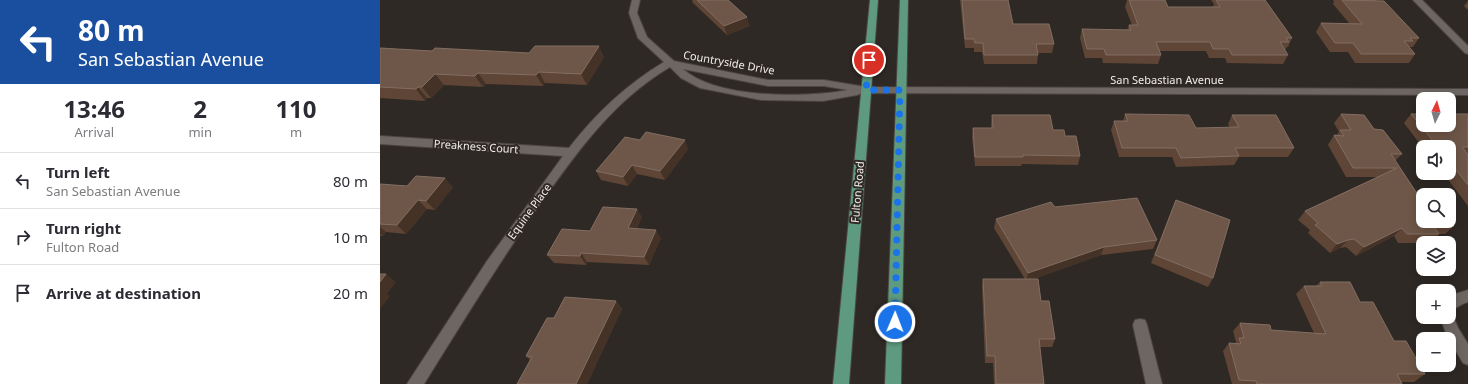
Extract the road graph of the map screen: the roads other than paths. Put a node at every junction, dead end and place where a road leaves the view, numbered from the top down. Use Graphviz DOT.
graph roads {
  1 [pos="636,0"];
  2 [pos="874,0"];
  3 [pos="904,0"];
  4 [pos="1417,0"];
  5 [pos="1468,51"];
  6 [pos="670,63"];
  7 [pos="768,83"];
  8 [pos="866,90"];
  9 [pos="900,90"];
  10 [pos="1468,92"];
  11 [pos="761,97"];
  12 [pos="380,140"];
  13 [pos="571,152"];
  14 [pos="1468,296"];
  15 [pos="1456,300"];
  16 [pos="1450,324"];
  17 [pos="1140,325"];
  18 [pos="1468,358"];
  19 [pos="415,384"];
  20 [pos="841,384"];
  21 [pos="893,384"];
  22 [pos="1154,384"];
  1 -- 6 [label="street, Countryside Drive"];
  2 -- 8 [label="main road, Fulton Road"];
  3 -- 9 [label="main road"];
  4 -- 5 [label="street"];
  6 -- 7 [label="street, Countryside Drive"];
  6 -- 11 [label="street, Countryside Drive"];
  6 -- 13 [label="street, Equine Place"];
  7 -- 8 [label="street, Countryside Drive"];
  7 -- 11 [label="street"];
  8 -- 9 [label="street, San Sebastian Avenue"];
  8 -- 11 [label="street, Countryside Drive"];
  8 -- 20 [label="main road, Fulton Road"];
  9 -- 10 [label="street, San Sebastian Avenue"];
  9 -- 21 [label="main road"];
  12 -- 13 [label="street, Preakness Court"];
  13 -- 19 [label="street, Equine Place"];
  14 -- 15 [label="street"];
  16 -- 18 [label="street"];
  17 -- 22 [label="street"];
}
